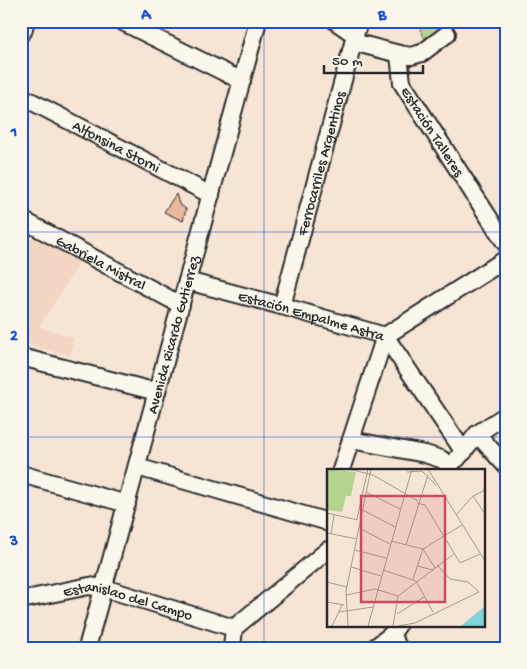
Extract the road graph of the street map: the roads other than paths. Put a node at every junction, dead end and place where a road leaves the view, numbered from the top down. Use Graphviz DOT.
graph roads {
  1 [pos="23,21"];
  2 [pos="121,21"];
  3 [pos="258,21"];
  4 [pos="335,21"];
  5 [pos="21,30"];
  6 [pos="355,33"];
  7 [pos="447,34"];
  8 [pos="399,54"];
  9 [pos="242,82"];
  10 [pos="21,96"];
  11 [pos="211,195"];
  12 [pos="21,219"];
  13 [pos="506,244"];
  14 [pos="506,260"];
  15 [pos="188,281"];
  16 [pos="181,305"];
  17 [pos="282,306"];
  18 [pos="385,336"];
  19 [pos="21,357"];
  20 [pos="157,392"];
  21 [pos="506,415"];
  22 [pos="477,434"];
  23 [pos="351,440"];
  24 [pos="464,452"];
  25 [pos="506,466"];
  26 [pos="137,467"];
  27 [pos="449,468"];
  28 [pos="341,469"];
  29 [pos="21,474"];
  30 [pos="127,504"];
  31 [pos="327,518"];
  32 [pos="327,551"];
  33 [pos="104,588"];
  34 [pos="21,600"];
  35 [pos="234,628"];
  36 [pos="396,636"];
  37 [pos="87,648"];
  38 [pos="232,648"];
  39 [pos="374,648"];
  1 -- 5 [label="main road"];
  2 -- 9 [label="street"];
  3 -- 9 [label="street, Avenida Ricardo Gutierrez"];
  4 -- 6 [label="street"];
  6 -- 8 [label="street"];
  6 -- 17 [label="street, Ferrocarriles Argentinos"];
  7 -- 8 [label="street"];
  8 -- 13 [label="street, Estación Talleres"];
  9 -- 11 [label="street, Avenida Ricardo Gutierrez"];
  10 -- 11 [label="street, Alfonsina Storni"];
  11 -- 15 [label="street, Avenida Ricardo Gutierrez"];
  12 -- 16 [label="street, Gabriela Mistral"];
  14 -- 18 [label="street"];
  15 -- 16 [label="street, Avenida Ricardo Gutierrez"];
  15 -- 17 [label="street, Estación Empalme Astra"];
  16 -- 20 [label="street, Avenida Ricardo Gutierrez"];
  17 -- 18 [label="street, Estación Empalme Astra"];
  18 -- 23 [label="street"];
  18 -- 24 [label="street, Estación Empalme Astra"];
  19 -- 20 [label="street"];
  20 -- 26 [label="street, Avenida Ricardo Gutierrez"];
  21 -- 22 [label="street"];
  22 -- 24 [label="street"];
  22 -- 25 [label="street"];
  23 -- 27 [label="street"];
  23 -- 28 [label="street"];
  24 -- 27 [label="street"];
  26 -- 30 [label="street, Avenida Ricardo Gutierrez"];
  26 -- 31 [label="street"];
  29 -- 30 [label="street"];
  30 -- 33 [label="street, Avenida Ricardo Gutierrez"];
  32 -- 35 [label="street"];
  33 -- 34 [label="street, Estanislao del Campo"];
  33 -- 35 [label="street, Estanislao del Campo"];
  33 -- 37 [label="street, Avenida Ricardo Gutierrez"];
  35 -- 38 [label="street"];
  36 -- 39 [label="street"];
}
